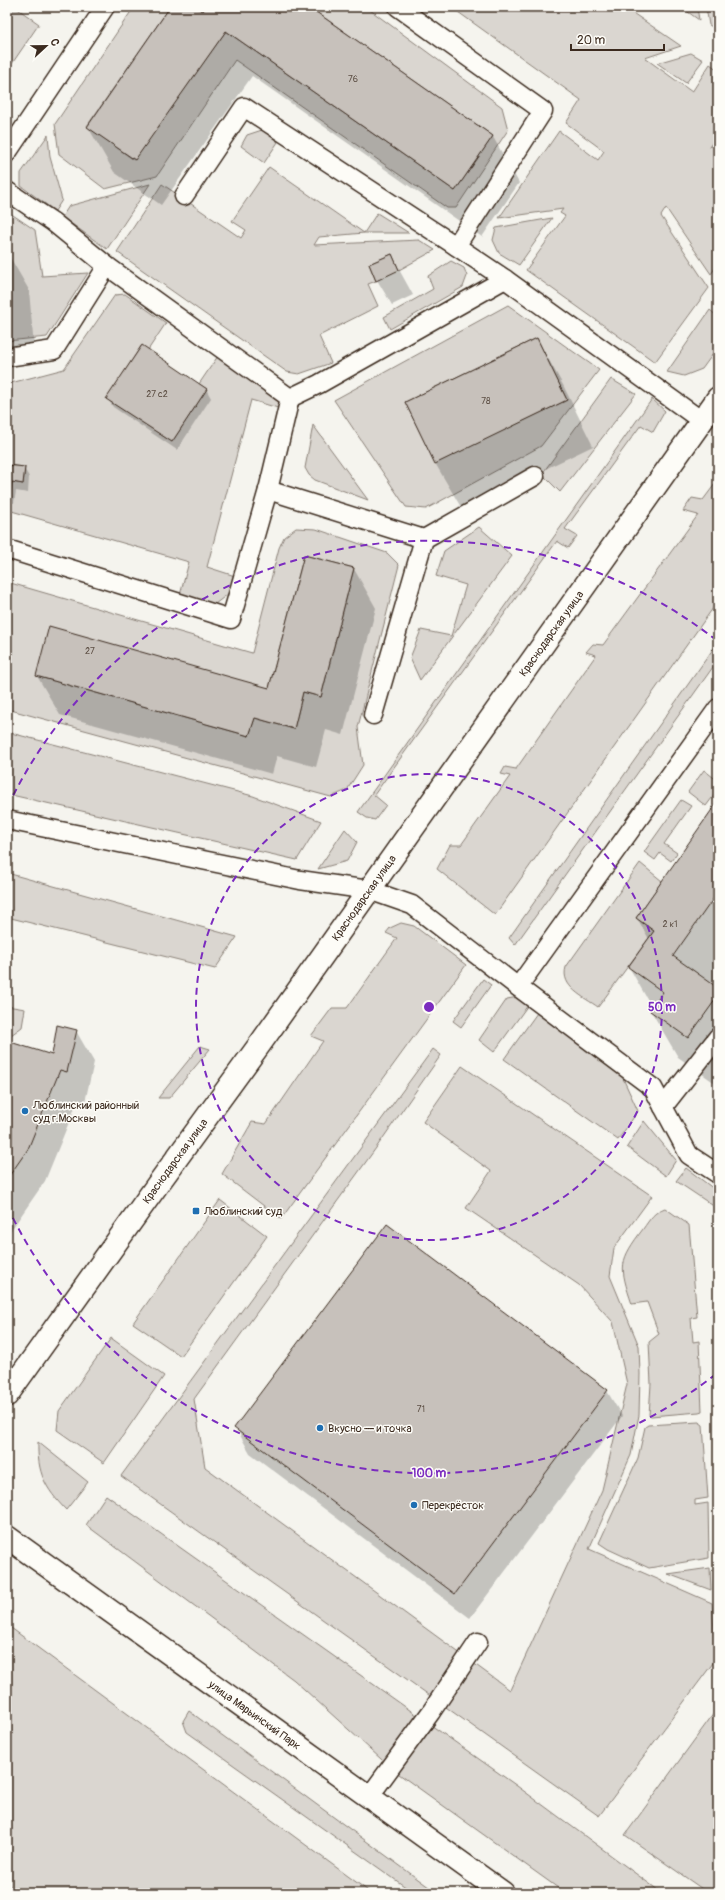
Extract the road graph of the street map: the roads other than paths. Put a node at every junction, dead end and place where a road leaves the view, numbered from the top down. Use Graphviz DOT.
graph roads {
  1 [pos="398,7"];
  2 [pos="100,9"];
  3 [pos="7,153"];
  4 [pos="7,191"];
  5 [pos="184,196"];
  6 [pos="456,246"];
  7 [pos="107,266"];
  8 [pos="505,279"];
  9 [pos="7,357"];
  10 [pos="290,398"];
  11 [pos="718,398"];
  12 [pos="702,421"];
  13 [pos="535,476"];
  14 [pos="268,490"];
  15 [pos="424,539"];
  16 [pos="7,549"];
  17 [pos="718,708"];
  18 [pos="372,715"];
  19 [pos="7,820"];
  20 [pos="369,890"];
  21 [pos="518,987"];
  22 [pos="718,1037"];
  23 [pos="663,1108"];
  24 [pos="718,1174"];
  25 [pos="7,1395"];
  26 [pos="7,1537"];
  27 [pos="478,1642"];
  28 [pos="370,1797"];
  29 [pos="503,1893"];
  1 -- 6 [label="lane"];
  2 -- 3 [label="lane"];
  4 -- 7 [label="lane"];
  5 -- 6 [label="lane"];
  6 -- 8 [label="lane"];
  7 -- 9 [label="lane"];
  7 -- 10 [label="lane"];
  8 -- 10 [label="lane"];
  8 -- 12 [label="lane"];
  10 -- 14 [label="lane"];
  11 -- 12 [label="street, Краснодарская улица"];
  12 -- 20 [label="street, Краснодарская улица"];
  13 -- 15 [label="lane"];
  14 -- 15 [label="lane"];
  14 -- 16 [label="lane"];
  15 -- 18 [label="lane"];
  17 -- 21 [label="lane"];
  19 -- 20 [label="lane"];
  20 -- 21 [label="lane"];
  20 -- 25 [label="street, Краснодарская улица"];
  21 -- 23 [label="lane"];
  22 -- 23 [label="lane"];
  23 -- 24 [label="lane"];
  26 -- 28 [label="street, улица Марьинский Парк"];
  27 -- 28 [label="lane"];
  28 -- 29 [label="street, улица Марьинский Парк"];
}
